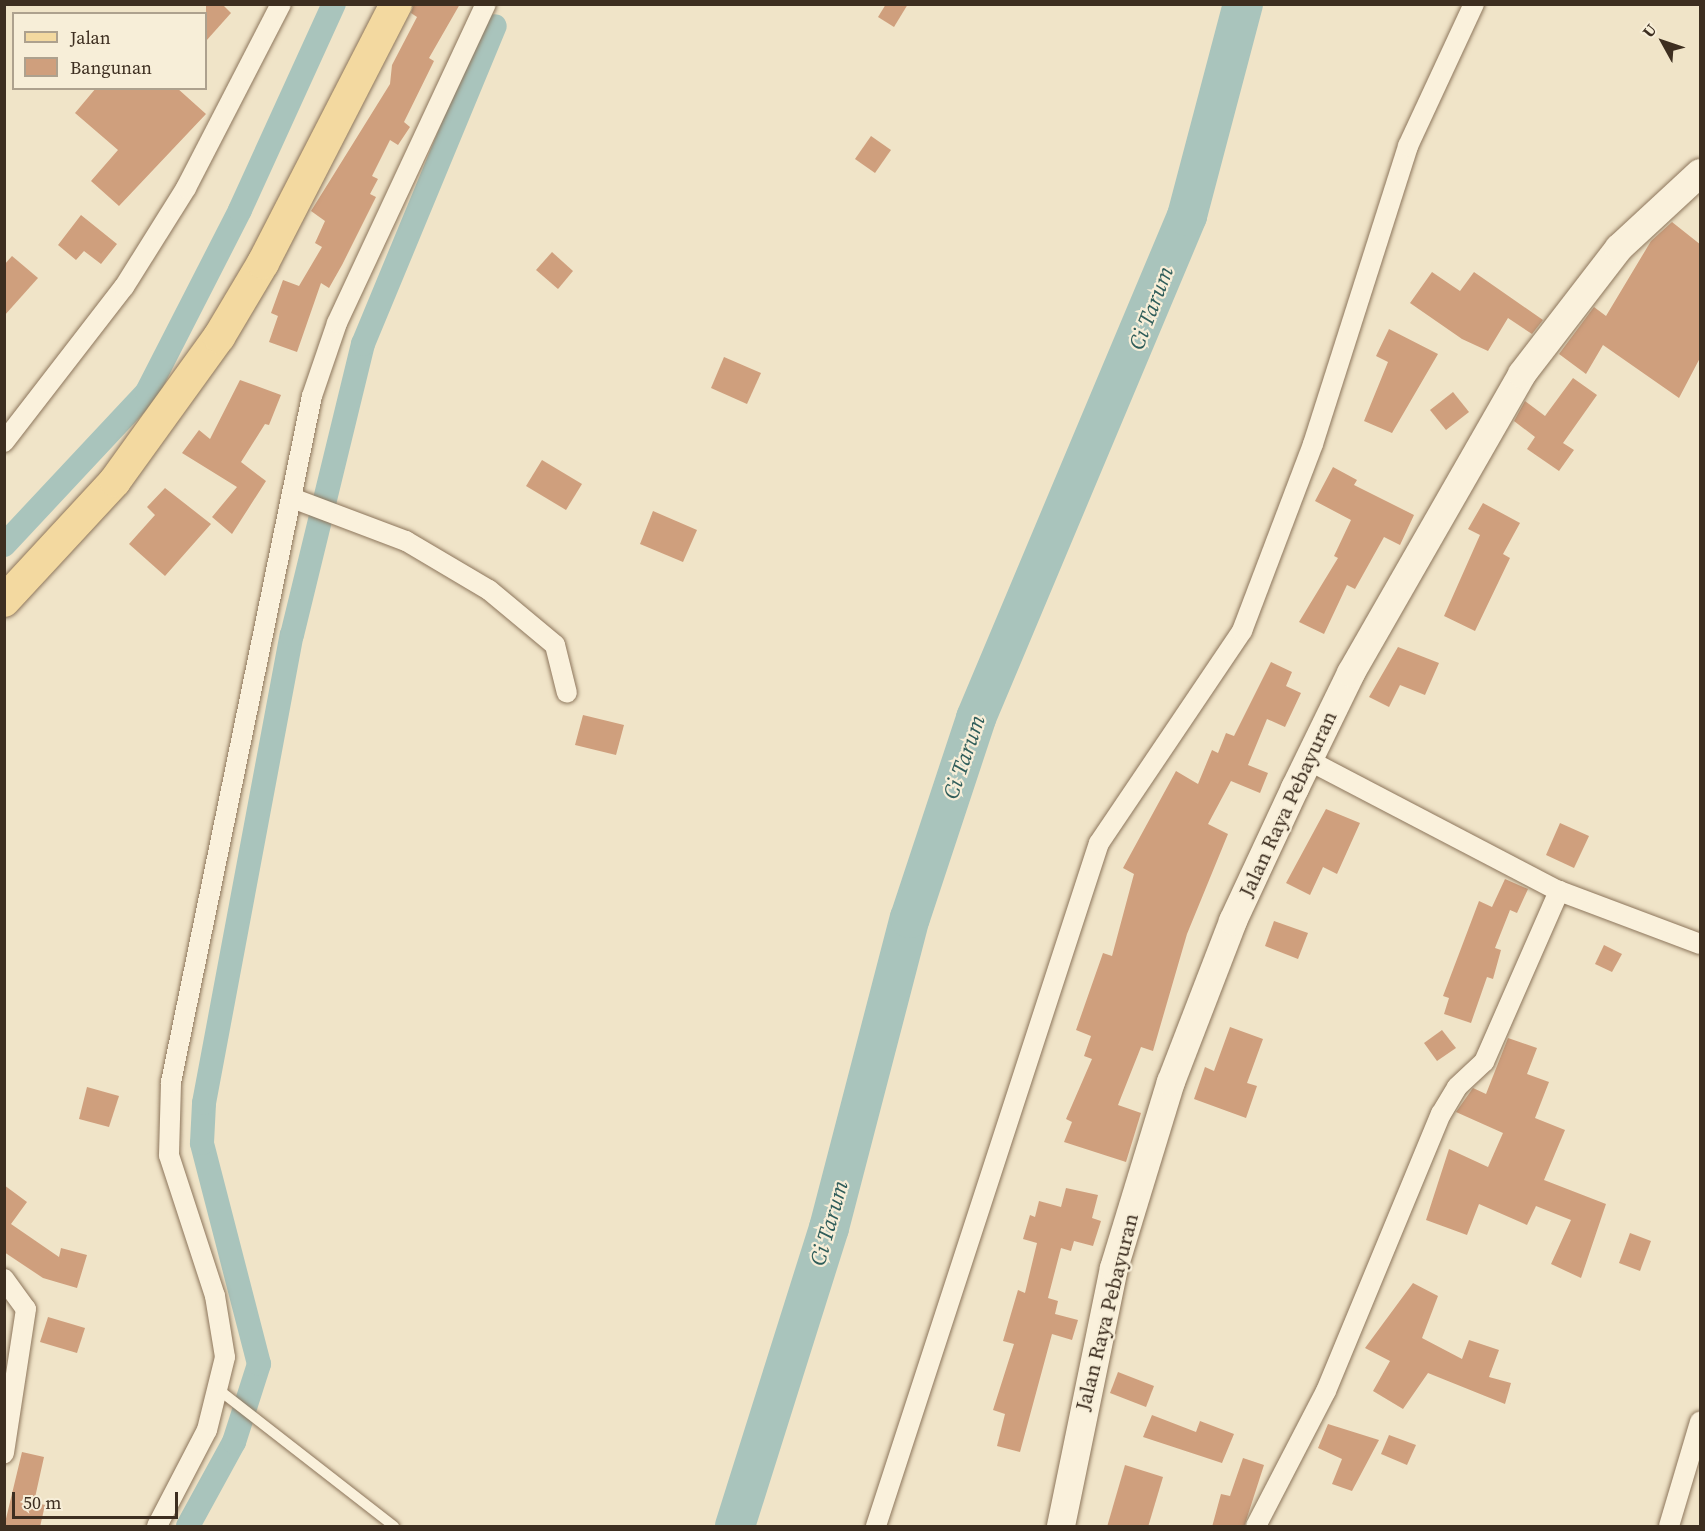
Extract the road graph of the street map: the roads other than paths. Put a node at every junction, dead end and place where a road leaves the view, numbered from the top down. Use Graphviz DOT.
graph roads {
  1 [pos="281,4"];
  2 [pos="396,4"];
  3 [pos="486,4"];
  4 [pos="1474,4"];
  5 [pos="1701,173"];
  6 [pos="4,442"];
  7 [pos="292,498"];
  8 [pos="4,601"];
  9 [pos="567,693"];
  10 [pos="1308,760"];
  11 [pos="1559,891"];
  12 [pos="1701,944"];
  13 [pos="4,1279"];
  14 [pos="219,1389"];
  15 [pos="1701,1422"];
  16 [pos="4,1453"];
  17 [pos="157,1527"];
  18 [pos="394,1527"];
  19 [pos="876,1527"];
  20 [pos="1061,1527"];
  21 [pos="1256,1527"];
  22 [pos="1669,1527"];
  1 -- 6 [label="street"];
  2 -- 8 [label="main road"];
  3 -- 7 [label="street"];
  4 -- 19 [label="street"];
  5 -- 10 [label="main road, Jalan Raya Pebayuran"];
  7 -- 9 [label="street"];
  7 -- 14 [label="street"];
  10 -- 11 [label="street"];
  10 -- 20 [label="main road, Jalan Raya Pebayuran"];
  11 -- 12 [label="street"];
  11 -- 21 [label="street"];
  13 -- 16 [label="street"];
  14 -- 17 [label="street"];
  14 -- 18 [label="lane"];
  15 -- 22 [label="street"];
}
